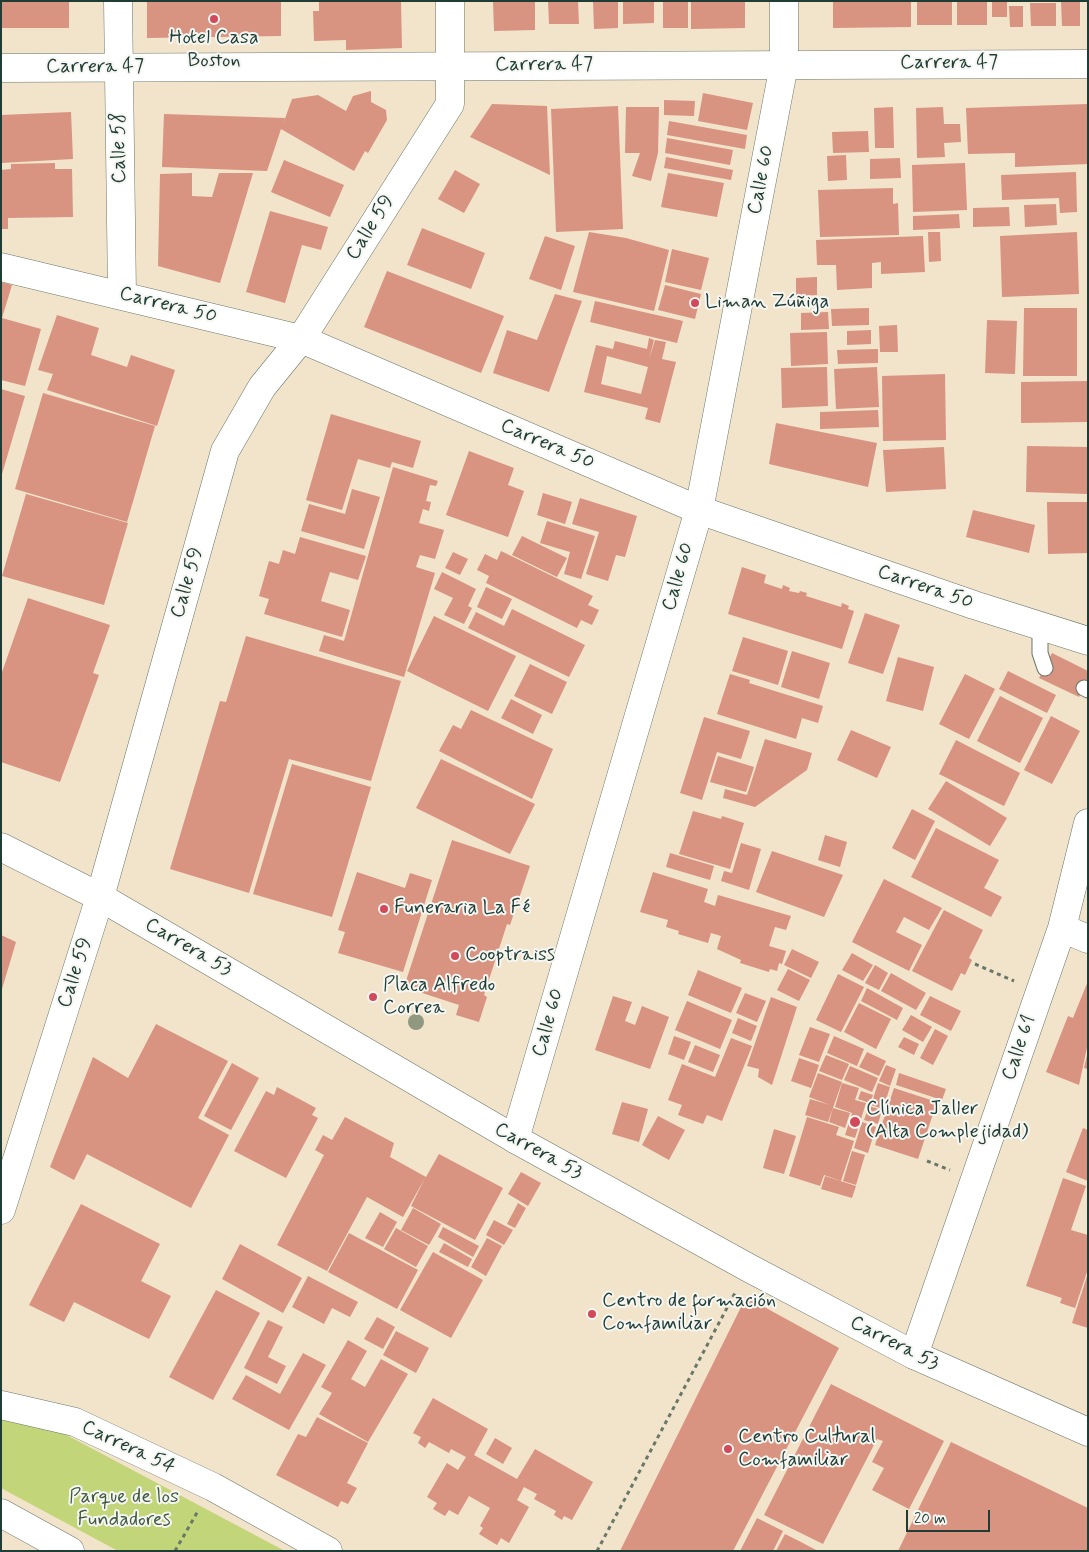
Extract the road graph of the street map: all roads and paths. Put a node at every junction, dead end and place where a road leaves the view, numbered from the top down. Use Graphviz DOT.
graph roads {
  1 [pos="118,1"];
  2 [pos="450,1"];
  3 [pos="784,1"];
  4 [pos="1088,64"];
  5 [pos="784,65"];
  6 [pos="450,66"];
  7 [pos="1,68"];
  8 [pos="119,68"];
  9 [pos="1,267"];
  10 [pos="122,294"];
  11 [pos="301,339"];
  12 [pos="699,510"];
  13 [pos="1040,625"];
  14 [pos="1088,641"];
  15 [pos="1044,668"];
  16 [pos="1088,823"];
  17 [pos="1,847"];
  18 [pos="100,897"];
  19 [pos="1062,928"];
  20 [pos="1088,938"];
  21 [pos="976,964"];
  22 [pos="1040,992"];
  23 [pos="515,1140"];
  24 [pos="1,1210"];
  25 [pos="749,1268"];
  26 [pos="914,1355"];
  27 [pos="1,1405"];
  28 [pos="1088,1432"];
  29 [pos="212,1487"];
  30 [pos="1,1513"];
  31 [pos="70,1551"];
  32 [pos="175,1551"];
  33 [pos="328,1551"];
  34 [pos="597,1551"];
  1 -- 8 [label="street, Calle 58"];
  2 -- 6 [label="street, Calle 59"];
  3 -- 5 [label="street, Calle 60"];
  4 -- 5 [label="street, Carrera 47"];
  5 -- 6 [label="street, Carrera 47"];
  5 -- 12 [label="street, Calle 60"];
  6 -- 8 [label="street, Carrera 47"];
  6 -- 11 [label="street, Calle 59"];
  7 -- 8 [label="street, Carrera 47"];
  8 -- 10 [label="street, Calle 58"];
  9 -- 10 [label="street, Carrera 50"];
  10 -- 11 [label="street, Carrera 50"];
  11 -- 12 [label="street, Carrera 50"];
  11 -- 18 [label="street, Calle 59"];
  12 -- 13 [label="street, Carrera 50"];
  12 -- 23 [label="street, Calle 60"];
  13 -- 14 [label="street, Carrera 50"];
  13 -- 15 [label="lane"];
  16 -- 19 [label="street, Calle 61"];
  17 -- 18 [label="street, Carrera 53"];
  18 -- 23 [label="street, Carrera 53"];
  18 -- 24 [label="street, Calle 59"];
  19 -- 20 [label="street"];
  19 -- 22 [label="street, Calle 61"];
  21 -- 22 [label="path"];
  22 -- 26 [label="street, Calle 61"];
  23 -- 25 [label="street, Carrera 53"];
  25 -- 26 [label="street, Carrera 53"];
  25 -- 34 [label="path"];
  26 -- 28 [label="street, Carrera 53"];
  27 -- 29 [label="street, Carrera 54"];
  29 -- 32 [label="path"];
  29 -- 33 [label="street, Carrera 54"];
  30 -- 31 [label="street"];
}
